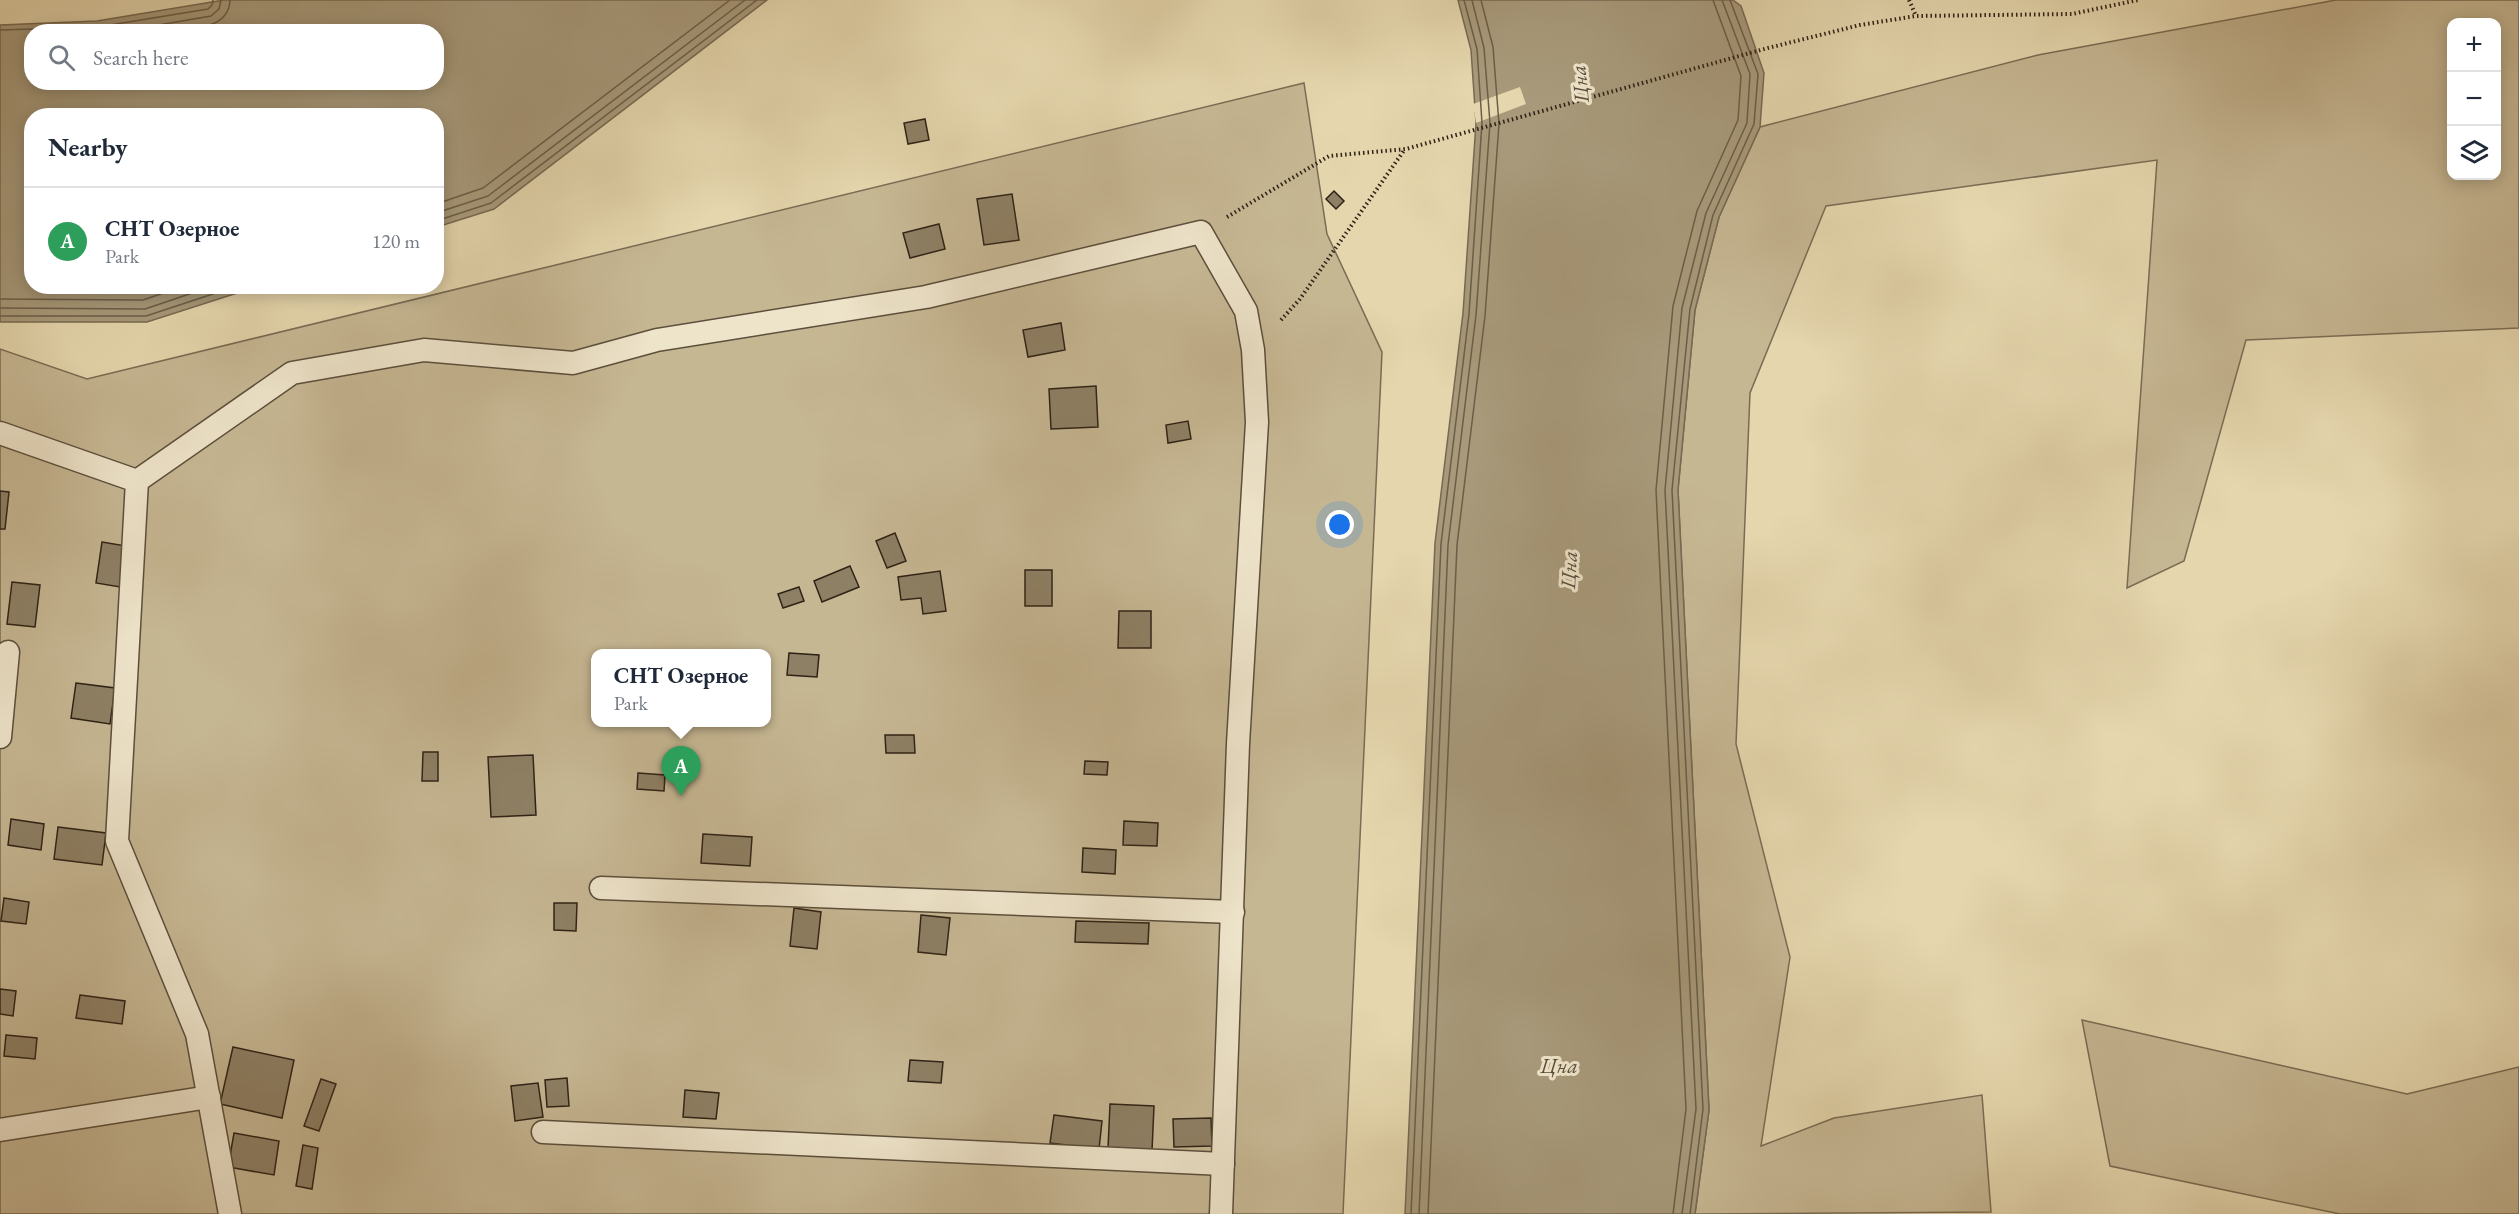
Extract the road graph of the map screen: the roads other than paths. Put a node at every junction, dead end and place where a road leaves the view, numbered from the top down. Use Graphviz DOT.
graph roads {
  1 [pos="0,433"];
  2 [pos="137,481"];
  3 [pos="8,652"];
  4 [pos="0,737"];
  5 [pos="601,888"];
  6 [pos="1233,912"];
  7 [pos="209,1097"];
  8 [pos="0,1130"];
  9 [pos="543,1132"];
  10 [pos="1223,1164"];
  11 [pos="230,1214"];
  12 [pos="1221,1214"];
  1 -- 2 [label="lane"];
  2 -- 6 [label="lane"];
  2 -- 7 [label="lane"];
  3 -- 4 [label="lane"];
  5 -- 6 [label="lane"];
  6 -- 10 [label="lane"];
  7 -- 8 [label="lane"];
  7 -- 11 [label="lane"];
  9 -- 10 [label="lane"];
  10 -- 12 [label="lane"];
}
